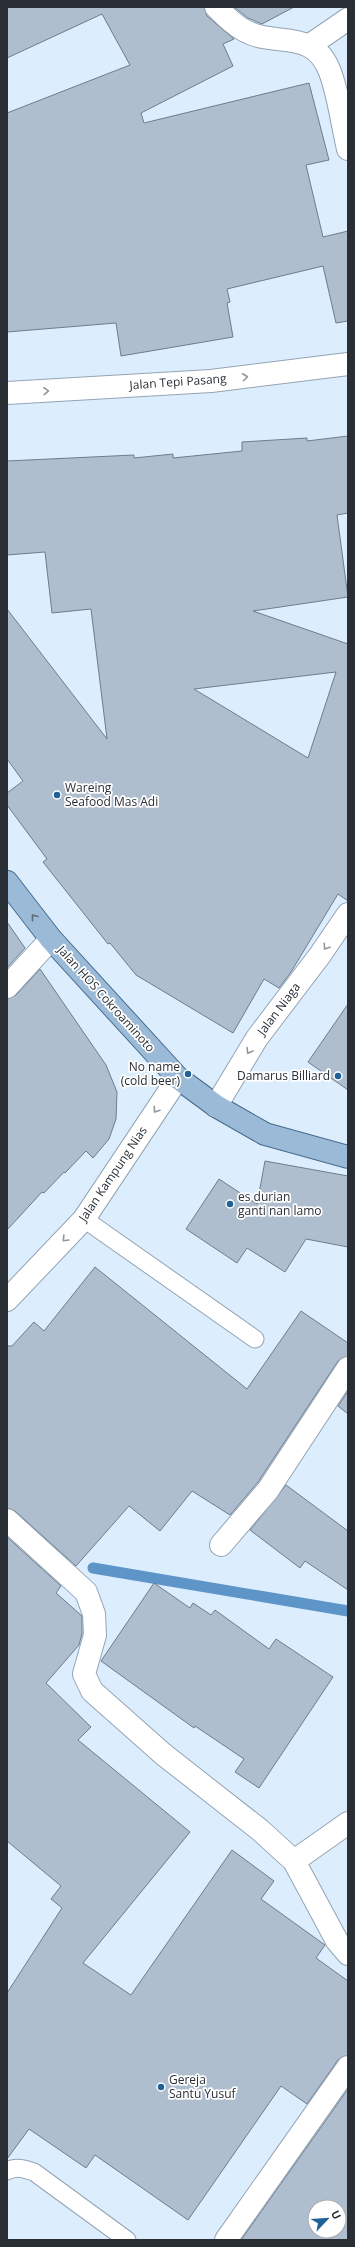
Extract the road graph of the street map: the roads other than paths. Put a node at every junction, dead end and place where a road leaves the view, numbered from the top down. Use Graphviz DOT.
graph roads {
  1 [pos="216,7"];
  2 [pos="348,19"];
  3 [pos="310,45"];
  4 [pos="348,149"];
  5 [pos="348,364"];
  6 [pos="7,393"];
  7 [pos="7,882"];
  8 [pos="348,914"];
  9 [pos="51,939"];
  10 [pos="7,986"];
  11 [pos="178,1078"];
  12 [pos="216,1106"];
  13 [pos="348,1157"];
  14 [pos="84,1219"];
  15 [pos="7,1300"];
  16 [pos="255,1339"];
  17 [pos="348,1368"];
  18 [pos="7,1520"];
  19 [pos="221,1545"];
  20 [pos="348,1823"];
  21 [pos="294,1861"];
  22 [pos="348,1954"];
  23 [pos="348,2067"];
  24 [pos="7,2171"];
  25 [pos="127,2240"];
  26 [pos="226,2240"];
  1 -- 3 [label="street"];
  2 -- 3 [label="street"];
  3 -- 4 [label="street"];
  6 -- 5 [label="street, Jalan Tepi Pasang, one-way"];
  9 -- 7 [label="main road, Jalan HOS Cokroaminoto, one-way"];
  8 -- 12 [label="street, Jalan Niaga, one-way"];
  9 -- 10 [label="street"];
  9 -- 11 [label="main road, Jalan HOS Cokroaminoto"];
  11 -- 12 [label="main road, Jalan HOS Cokroaminoto"];
  11 -- 14 [label="street, Jalan Kampung Nias, one-way"];
  12 -- 13 [label="main road, Jalan HOS Cokroaminoto"];
  14 -- 15 [label="street, Jalan Kampung Nias, one-way"];
  14 -- 16 [label="lane"];
  17 -- 19 [label="street"];
  18 -- 21 [label="street"];
  20 -- 21 [label="street"];
  21 -- 22 [label="street"];
  23 -- 26 [label="street"];
  24 -- 25 [label="lane"];
}
